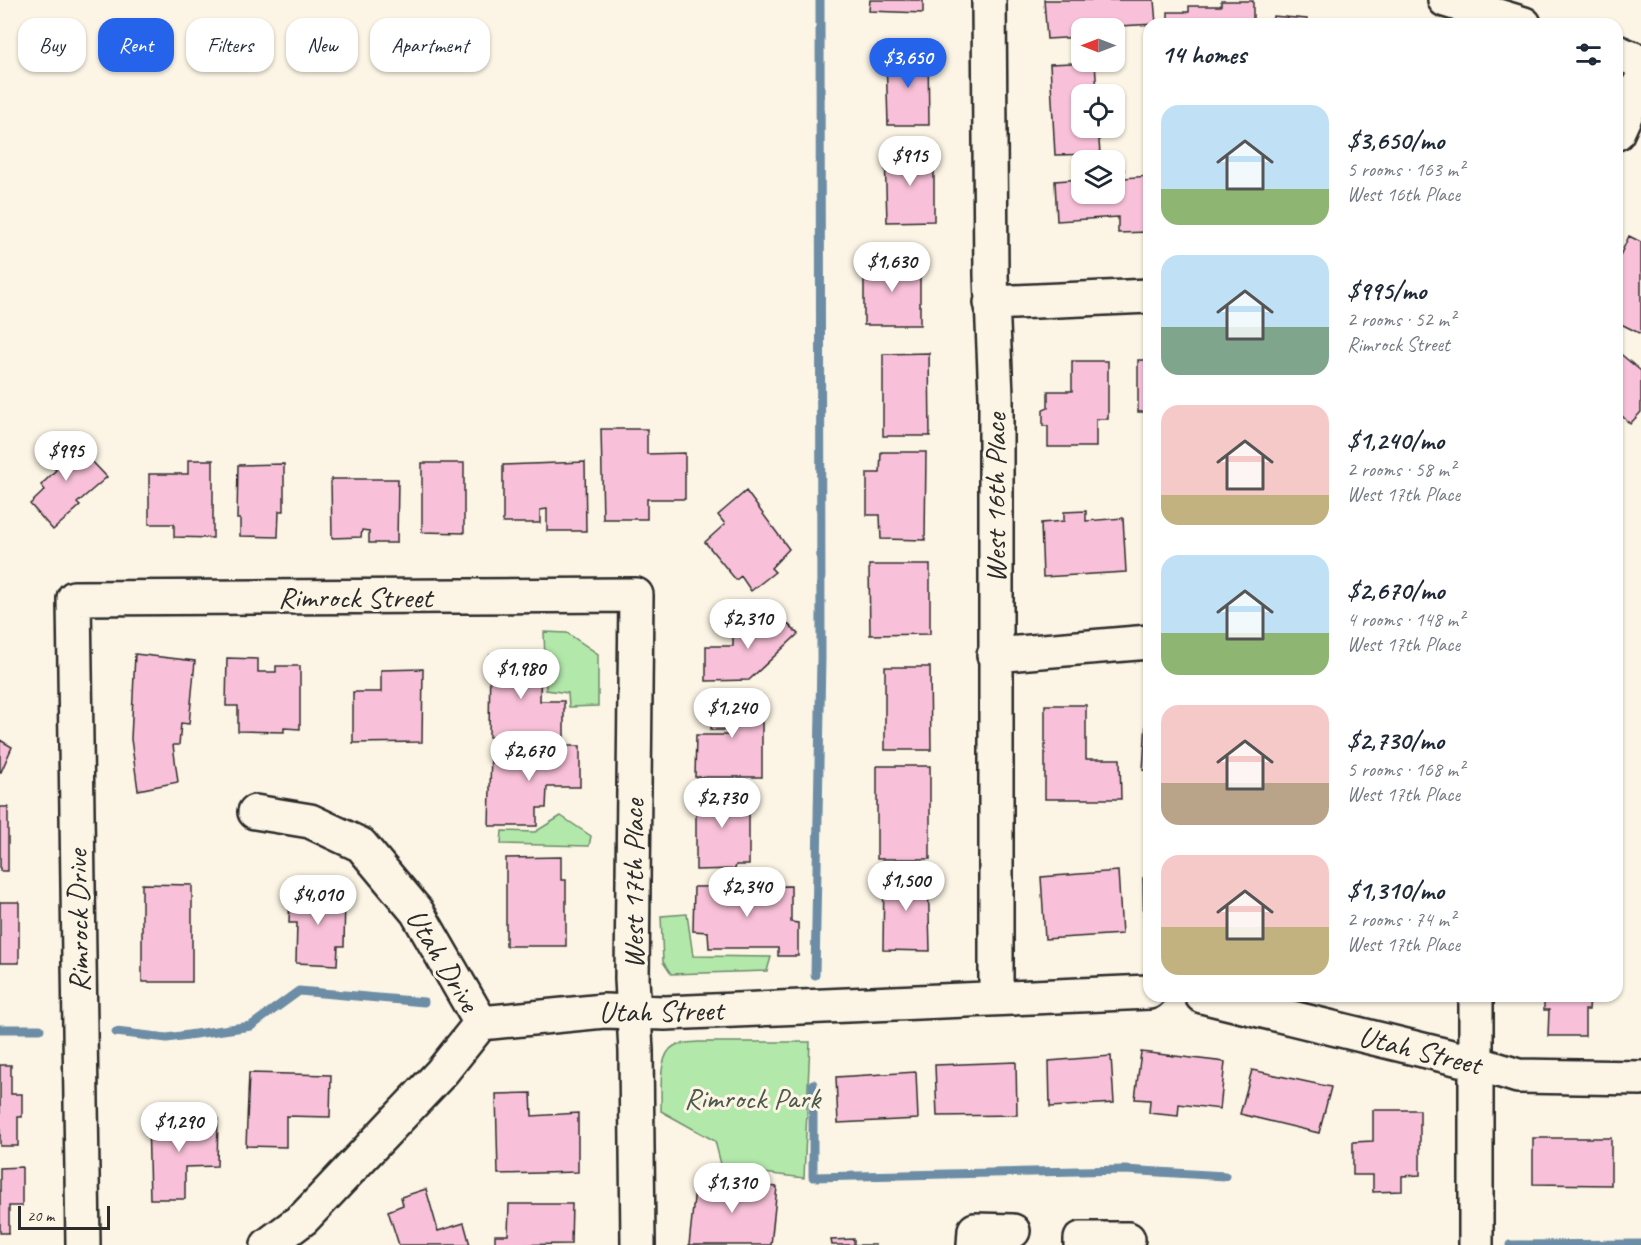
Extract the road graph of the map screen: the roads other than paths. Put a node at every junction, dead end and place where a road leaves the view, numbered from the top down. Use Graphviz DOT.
graph roads {
  1 [pos="990,0"];
  2 [pos="1445,0"];
  3 [pos="1504,18"];
  4 [pos="1623,54"];
  5 [pos="1641,62"];
  6 [pos="1641,81"];
  7 [pos="1623,120"];
  8 [pos="1143,296"];
  9 [pos="992,303"];
  10 [pos="636,595"];
  11 [pos="74,598"];
  12 [pos="1143,643"];
  13 [pos="994,655"];
  14 [pos="255,812"];
  15 [pos="1143,992"];
  16 [pos="996,996"];
  17 [pos="1227,1002"];
  18 [pos="1476,1002"];
  19 [pos="633,1013"];
  20 [pos="481,1023"];
  21 [pos="1476,1063"];
  22 [pos="1641,1078"];
  23 [pos="1013,1231"];
  24 [pos="1128,1239"];
  25 [pos="83,1245"];
  26 [pos="268,1245"];
  27 [pos="638,1245"];
  28 [pos="974,1245"];
  29 [pos="1081,1245"];
  30 [pos="1476,1245"];
  1 -- 9 [label="street, West 16th Place"];
  2 -- 3 [label="street"];
  4 -- 5 [label="street"];
  6 -- 7 [label="street"];
  8 -- 9 [label="street"];
  9 -- 13 [label="street, West 16th Place"];
  10 -- 11 [label="street, Rimrock Street"];
  10 -- 19 [label="street, West 17th Place"];
  11 -- 25 [label="street, Rimrock Drive"];
  12 -- 13 [label="street"];
  13 -- 16 [label="street, West 16th Place"];
  14 -- 20 [label="street, Utah Drive"];
  15 -- 16 [label="street, Utah Street"];
  16 -- 19 [label="street, Utah Street"];
  17 -- 21 [label="street, Utah Street"];
  18 -- 21 [label="street"];
  19 -- 20 [label="street, Utah Street"];
  19 -- 27 [label="street, West 17th Place"];
  20 -- 26 [label="street"];
  21 -- 22 [label="street, Utah Street"];
  21 -- 30 [label="street"];
  23 -- 28 [label="street"];
  24 -- 29 [label="street"];
}
